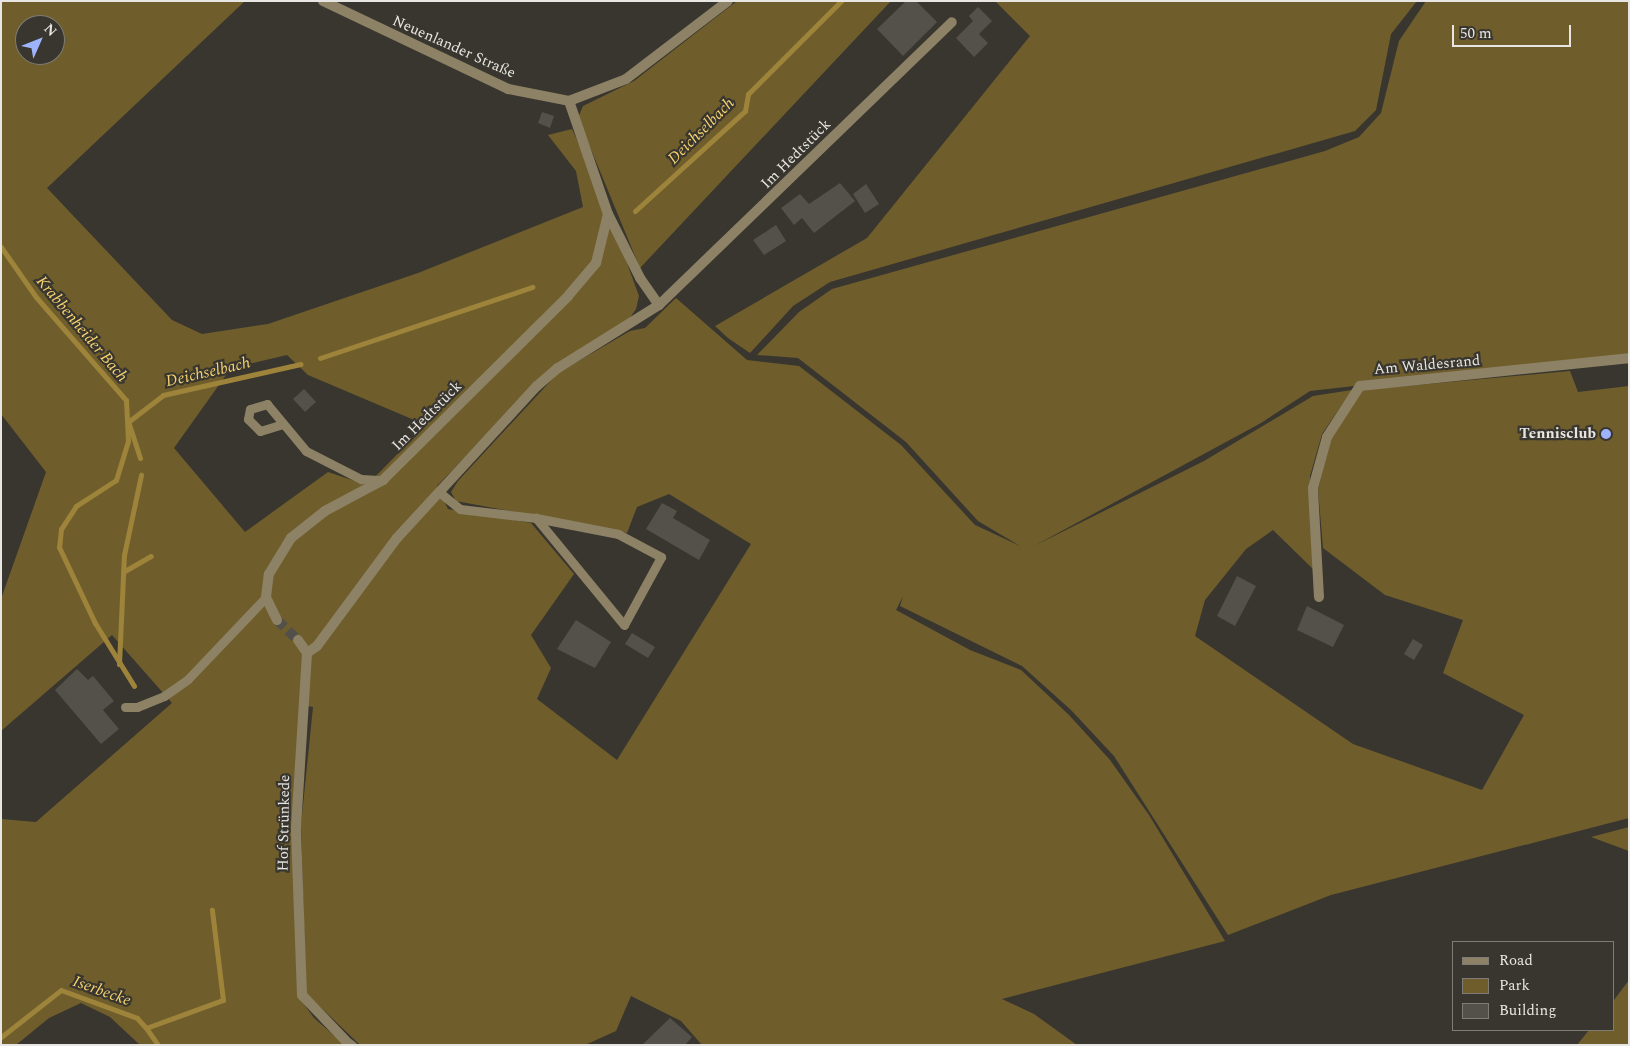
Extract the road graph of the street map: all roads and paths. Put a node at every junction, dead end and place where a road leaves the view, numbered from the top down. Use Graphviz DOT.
graph roads {
  1 [pos="323,1"];
  2 [pos="728,1"];
  3 [pos="952,22"];
  4 [pos="569,100"];
  5 [pos="608,214"];
  6 [pos="659,305"];
  7 [pos="1629,358"];
  8 [pos="283,424"];
  9 [pos="383,480"];
  10 [pos="439,492"];
  11 [pos="536,518"];
  12 [pos="266,597"];
  13 [pos="1319,597"];
  14 [pos="277,620"];
  15 [pos="298,640"];
  16 [pos="307,653"];
  17 [pos="124,707"];
  18 [pos="348,1042"];
  1 -- 4 [label="street, Neuenlander Straße"];
  2 -- 4 [label="street"];
  3 -- 6 [label="street, Im Hedtstück"];
  4 -- 5 [label="street"];
  5 -- 6 [label="street"];
  5 -- 9 [label="street, Im Hedtstück"];
  6 -- 10 [label="street, Im Hedtstück"];
  7 -- 13 [label="street, Am Waldesrand"];
  8 -- 9 [label="lane"];
  9 -- 12 [label="street, Im Hedtstück"];
  10 -- 11 [label="lane"];
  10 -- 16 [label="street, Im Hedtstück"];
  11 -- 11 [label="lane"];
  12 -- 14 [label="street"];
  12 -- 17 [label="lane"];
  15 -- 16 [label="street"];
  16 -- 18 [label="street, Hof Strünkede"];
}
